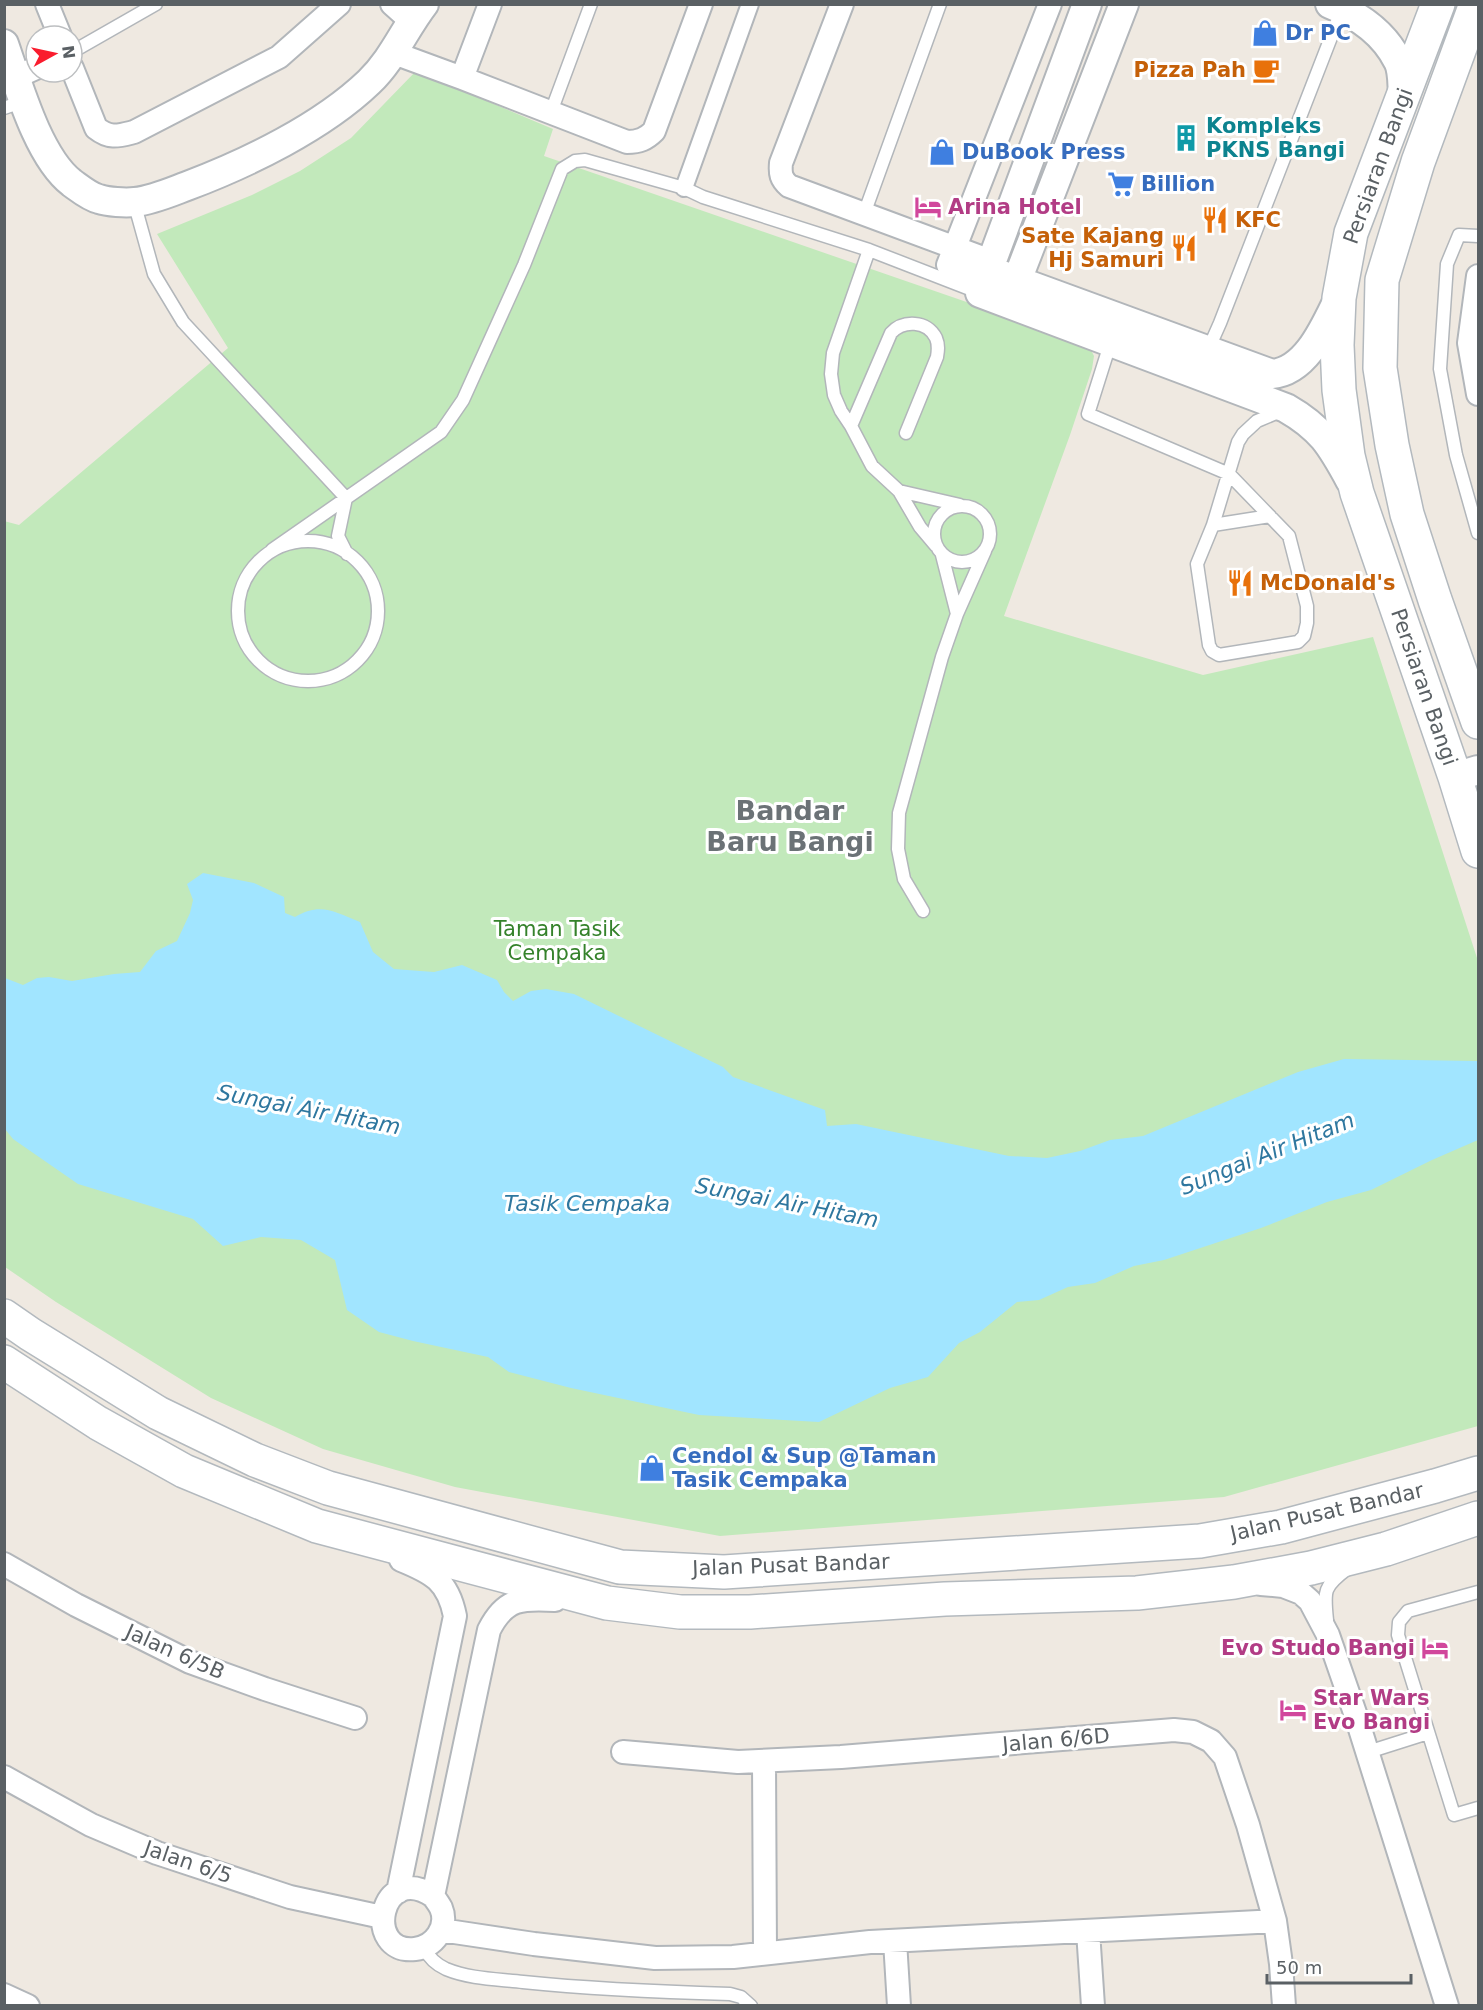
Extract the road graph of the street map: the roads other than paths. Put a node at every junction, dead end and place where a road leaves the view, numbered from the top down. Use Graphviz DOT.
graph roads {
  1 [pos="47,4"];
  2 [pos="156,4"];
  3 [pos="339,4"];
  4 [pos="490,4"];
  5 [pos="591,4"];
  6 [pos="701,4"];
  7 [pos="750,4"];
  8 [pos="842,4"];
  9 [pos="940,4"];
  10 [pos="1050,4"];
  11 [pos="1087,4"];
  12 [pos="1124,4"];
  13 [pos="1437,4"];
  14 [pos="1476,4"];
  15 [pos="1336,7"];
  16 [pos="410,9"];
  17 [pos="55,24"];
  18 [pos="84,45"];
  19 [pos="394,53"];
  20 [pos="14,72"];
  21 [pos="462,78"];
  22 [pos="78,84"];
  23 [pos="1403,94"];
  24 [pos="551,112"];
  25 [pos="684,188"];
  26 [pos="134,202"];
  27 [pos="864,214"];
  28 [pos="1479,236"];
  29 [pos="954,247"];
  30 [pos="869,250"];
  31 [pos="986,275"];
  32 [pos="1479,276"];
  33 [pos="1013,292"];
  34 [pos="1339,298"];
  35 [pos="1115,331"];
  36 [pos="1474,343"];
  37 [pos="1208,350"];
  38 [pos="1275,394"];
  39 [pos="1479,394"];
  40 [pos="851,426"];
  41 [pos="906,434"];
  42 [pos="1229,474"];
  43 [pos="899,491"];
  44 [pos="1357,494"];
  45 [pos="346,498"];
  46 [pos="960,505"];
  47 [pos="1270,516"];
  48 [pos="1213,525"];
  49 [pos="1479,533"];
  50 [pos="272,550"];
  51 [pos="939,551"];
  52 [pos="985,551"];
  53 [pos="346,554"];
  54 [pos="957,614"];
  55 [pos="1476,709"];
  56 [pos="1467,773"];
  57 [pos="1472,810"];
  58 [pos="1479,851"];
  59 [pos="923,911"];
  60 [pos="4,1316"];
  61 [pos="4,1362"];
  62 [pos="1479,1473"];
  63 [pos="1479,1518"];
  64 [pos="317,1526"];
  65 [pos="1386,1550"];
  66 [pos="4,1564"];
  67 [pos="1233,1582"];
  68 [pos="1479,1592"];
  69 [pos="607,1603"];
  70 [pos="1328,1635"];
  71 [pos="355,1718"];
  72 [pos="1428,1733"];
  73 [pos="623,1752"];
  74 [pos="1368,1752"];
  75 [pos="764,1761"];
  76 [pos="4,1777"];
  77 [pos="1479,1808"];
  78 [pos="398,1892"];
  79 [pos="433,1896"];
  80 [pos="382,1917"];
  81 [pos="1275,1920"];
  82 [pos="441,1930"];
  83 [pos="1088,1931"];
  84 [pos="895,1941"];
  85 [pos="424,1947"];
  86 [pos="765,1953"];
  87 [pos="4,1995"];
  88 [pos="28,2006"];
  89 [pos="751,2006"];
  90 [pos="899,2006"];
  91 [pos="1093,2006"];
  92 [pos="1284,2006"];
  93 [pos="1447,2006"];
  1 -- 17 [label="street"];
  2 -- 18 [label="lane"];
  3 -- 22 [label="street"];
  4 -- 21 [label="street"];
  5 -- 24 [label="lane"];
  6 -- 24 [label="street"];
  7 -- 25 [label="street"];
  8 -- 27 [label="street"];
  9 -- 27 [label="lane"];
  10 -- 29 [label="street"];
  11 -- 31 [label="street"];
  12 -- 33 [label="street"];
  13 -- 23 [label="main road, Persiaran Bangi"];
  14 -- 55 [label="main road, Persiaran Bangi"];
  15 -- 23 [label="street"];
  15 -- 37 [label="lane"];
  16 -- 19 [label="street"];
  19 -- 21 [label="street"];
  19 -- 26 [label="street"];
  20 -- 26 [label="street"];
  21 -- 24 [label="street"];
  23 -- 34 [label="main road, Persiaran Bangi"];
  25 -- 30 [label="lane"];
  25 -- 45 [label="lane"];
  26 -- 45 [label="lane"];
  27 -- 29 [label="street"];
  28 -- 49 [label="lane"];
  29 -- 31 [label="street"];
  30 -- 31 [label="lane"];
  30 -- 40 [label="lane"];
  31 -- 33 [label="street"];
  32 -- 36 [label="street"];
  33 -- 35 [label="street"];
  34 -- 38 [label="street"];
  34 -- 44 [label="main road, Persiaran Bangi"];
  35 -- 37 [label="street"];
  35 -- 38 [label="street"];
  35 -- 42 [label="lane"];
  36 -- 39 [label="street"];
  37 -- 38 [label="street"];
  38 -- 42 [label="lane"];
  38 -- 44 [label="street"];
  40 -- 41 [label="lane"];
  40 -- 43 [label="lane"];
  42 -- 47 [label="lane"];
  42 -- 48 [label="lane"];
  43 -- 46 [label="lane"];
  43 -- 51 [label="lane"];
  44 -- 56 [label="main road, Persiaran Bangi"];
  45 -- 50 [label="lane"];
  45 -- 53 [label="lane"];
  46 -- 51 [label="lane"];
  46 -- 52 [label="lane"];
  47 -- 48 [label="lane"];
  47 -- 48 [label="lane"];
  50 -- 53 [label="lane"];
  50 -- 53 [label="lane"];
  51 -- 52 [label="lane"];
  51 -- 54 [label="lane"];
  52 -- 54 [label="lane"];
  54 -- 59 [label="lane"];
  56 -- 57 [label="main road, Persiaran Bangi"];
  57 -- 58 [label="main road, Persiaran Bangi"];
  60 -- 62 [label="main road, Jalan Pusat Bandar"];
  61 -- 64 [label="main road, Jalan Pusat Bandar"];
  63 -- 65 [label="main road, Jalan Pusat Bandar"];
  64 -- 69 [label="main road, Jalan Pusat Bandar"];
  64 -- 78 [label="street"];
  65 -- 67 [label="main road, Jalan Pusat Bandar"];
  65 -- 70 [label="lane, Jalan Pusat Bandar"];
  66 -- 71 [label="street, Jalan 6/5B"];
  67 -- 69 [label="main road, Jalan Pusat Bandar"];
  67 -- 70 [label="street, Jalan Pusat Bandar"];
  68 -- 72 [label="lane"];
  69 -- 79 [label="street"];
  70 -- 74 [label="street, Jalan Pusat Bandar"];
  72 -- 74 [label="lane"];
  72 -- 77 [label="lane"];
  73 -- 75 [label="street, Jalan 6/6D"];
  74 -- 93 [label="street, Jalan Pusat Bandar"];
  75 -- 81 [label="street, Jalan 6/6D"];
  75 -- 86 [label="street"];
  76 -- 80 [label="street, Jalan 6/5"];
  78 -- 79 [label="street"];
  78 -- 80 [label="street"];
  79 -- 82 [label="street"];
  80 -- 85 [label="street"];
  81 -- 83 [label="street"];
  81 -- 92 [label="street, Jalan 6/6D"];
  82 -- 85 [label="street"];
  82 -- 86 [label="street"];
  83 -- 84 [label="street"];
  83 -- 91 [label="street"];
  84 -- 86 [label="street"];
  84 -- 90 [label="street"];
  85 -- 89 [label="lane"];
  87 -- 88 [label="street"];
}
